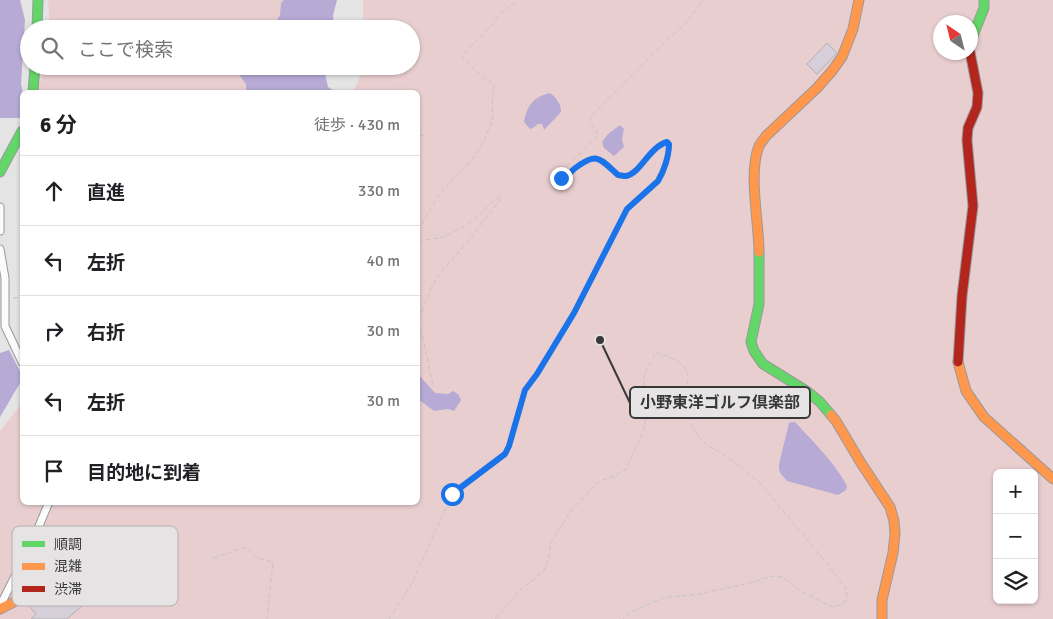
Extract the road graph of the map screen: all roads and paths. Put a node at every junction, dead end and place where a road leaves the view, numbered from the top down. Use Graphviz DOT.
graph roads {
  1 [pos="38,0"];
  2 [pos="518,0"];
  3 [pos="703,0"];
  4 [pos="859,0"];
  5 [pos="984,0"];
  6 [pos="37,20"];
  7 [pos="978,23"];
  8 [pos="972,60"];
  9 [pos="34,75"];
  10 [pos="33,90"];
  11 [pos="20,135"];
  12 [pos="420,136"];
  13 [pos="425,136"];
  14 [pos="0,172"];
  15 [pos="0,207"];
  16 [pos="420,228"];
  17 [pos="0,231"];
  18 [pos="420,240"];
  19 [pos="0,249"];
  20 [pos="20,297"];
  21 [pos="3,301"];
  22 [pos="420,316"];
  23 [pos="420,328"];
  24 [pos="20,358"];
  25 [pos="430,386"];
  26 [pos="1053,479"];
  27 [pos="48,505"];
  28 [pos="39,526"];
  29 [pos="213,558"];
  30 [pos="12,583"];
  31 [pos="12,602"];
  32 [pos="0,608"];
  33 [pos="266,619"];
  34 [pos="389,619"];
  35 [pos="495,619"];
  36 [pos="623,619"];
  37 [pos="882,619"];
  1 -- 6 [label="street"];
  2 -- 16 [label="path"];
  3 -- 34 [label="path"];
  4 -- 37 [label="street"];
  5 -- 7 [label="street"];
  8 -- 26 [label="street"];
  9 -- 10 [label="street"];
  11 -- 14 [label="street"];
  12 -- 13 [label="path"];
  15 -- 17 [label="street"];
  18 -- 22 [label="path"];
  19 -- 21 [label="street"];
  20 -- 21 [label="path"];
  21 -- 24 [label="street"];
  23 -- 25 [label="path"];
  27 -- 28 [label="street"];
  29 -- 33 [label="path"];
  30 -- 32 [label="street"];
  31 -- 32 [label="street"];
  35 -- 36 [label="path"];
}
